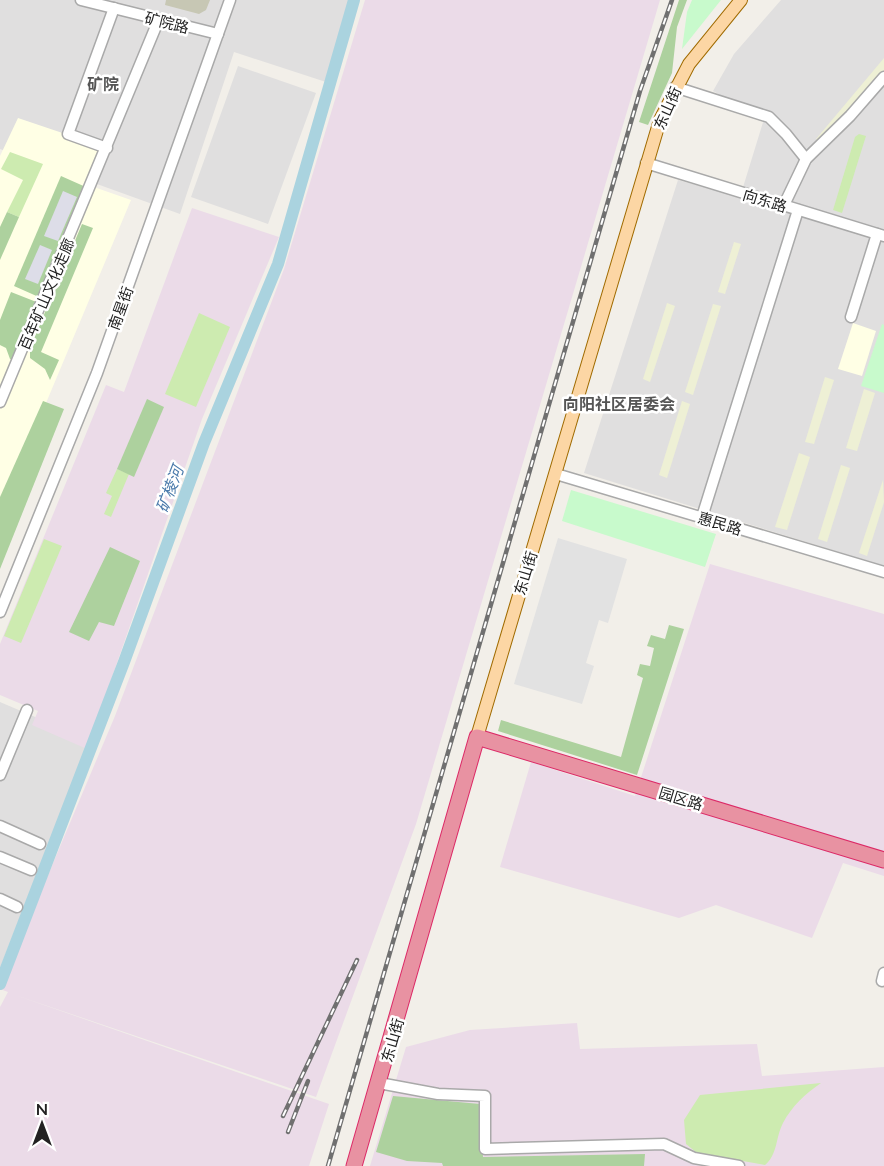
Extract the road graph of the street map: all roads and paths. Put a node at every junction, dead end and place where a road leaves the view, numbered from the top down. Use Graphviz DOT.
graph roads {
  1 [pos="81,0"];
  2 [pos="230,0"];
  3 [pos="741,0"];
  4 [pos="114,8"];
  5 [pos="159,19"];
  6 [pos="218,34"];
  7 [pos="884,77"];
  8 [pos="675,87"];
  9 [pos="106,148"];
  10 [pos="806,159"];
  11 [pos="646,163"];
  12 [pos="784,206"];
  13 [pos="798,210"];
  14 [pos="880,235"];
  15 [pos="851,317"];
  16 [pos="0,402"];
  17 [pos="556,474"];
  18 [pos="702,517"];
  19 [pos="884,572"];
  20 [pos="0,612"];
  21 [pos="27,710"];
  22 [pos="477,737"];
  23 [pos="0,775"];
  24 [pos="0,826"];
  25 [pos="40,844"];
  26 [pos="0,857"];
  27 [pos="884,860"];
  28 [pos="31,870"];
  29 [pos="0,899"];
  30 [pos="17,907"];
  31 [pos="379,1083"];
  32 [pos="354,1166"];
  33 [pos="739,1166"];
  1 -- 4 [label="street, 矿院路"];
  2 -- 6 [label="street, 南星街"];
  3 -- 8 [label="main road, 东山街"];
  4 -- 5 [label="street, 矿院路"];
  4 -- 9 [label="street"];
  5 -- 6 [label="street, 矿院路"];
  5 -- 9 [label="street, 百年矿山文化走廊"];
  6 -- 20 [label="street, 南星街"];
  7 -- 10 [label="street"];
  8 -- 10 [label="street"];
  8 -- 11 [label="main road, 东山街"];
  9 -- 16 [label="street, 百年矿山文化走廊"];
  10 -- 12 [label="street"];
  11 -- 12 [label="street, 向东路"];
  11 -- 17 [label="main road, 东山街"];
  12 -- 13 [label="street, 向东路"];
  13 -- 14 [label="street, 向东路"];
  13 -- 18 [label="street"];
  14 -- 15 [label="street"];
  17 -- 18 [label="street, 惠民路"];
  17 -- 22 [label="main road, 东山街"];
  18 -- 19 [label="street, 惠民路"];
  21 -- 23 [label="street"];
  22 -- 27 [label="highway, 园区路"];
  22 -- 31 [label="highway, 东山街"];
  24 -- 25 [label="street"];
  26 -- 28 [label="street"];
  29 -- 30 [label="street"];
  31 -- 32 [label="highway, 东山街"];
  31 -- 33 [label="street"];
}
